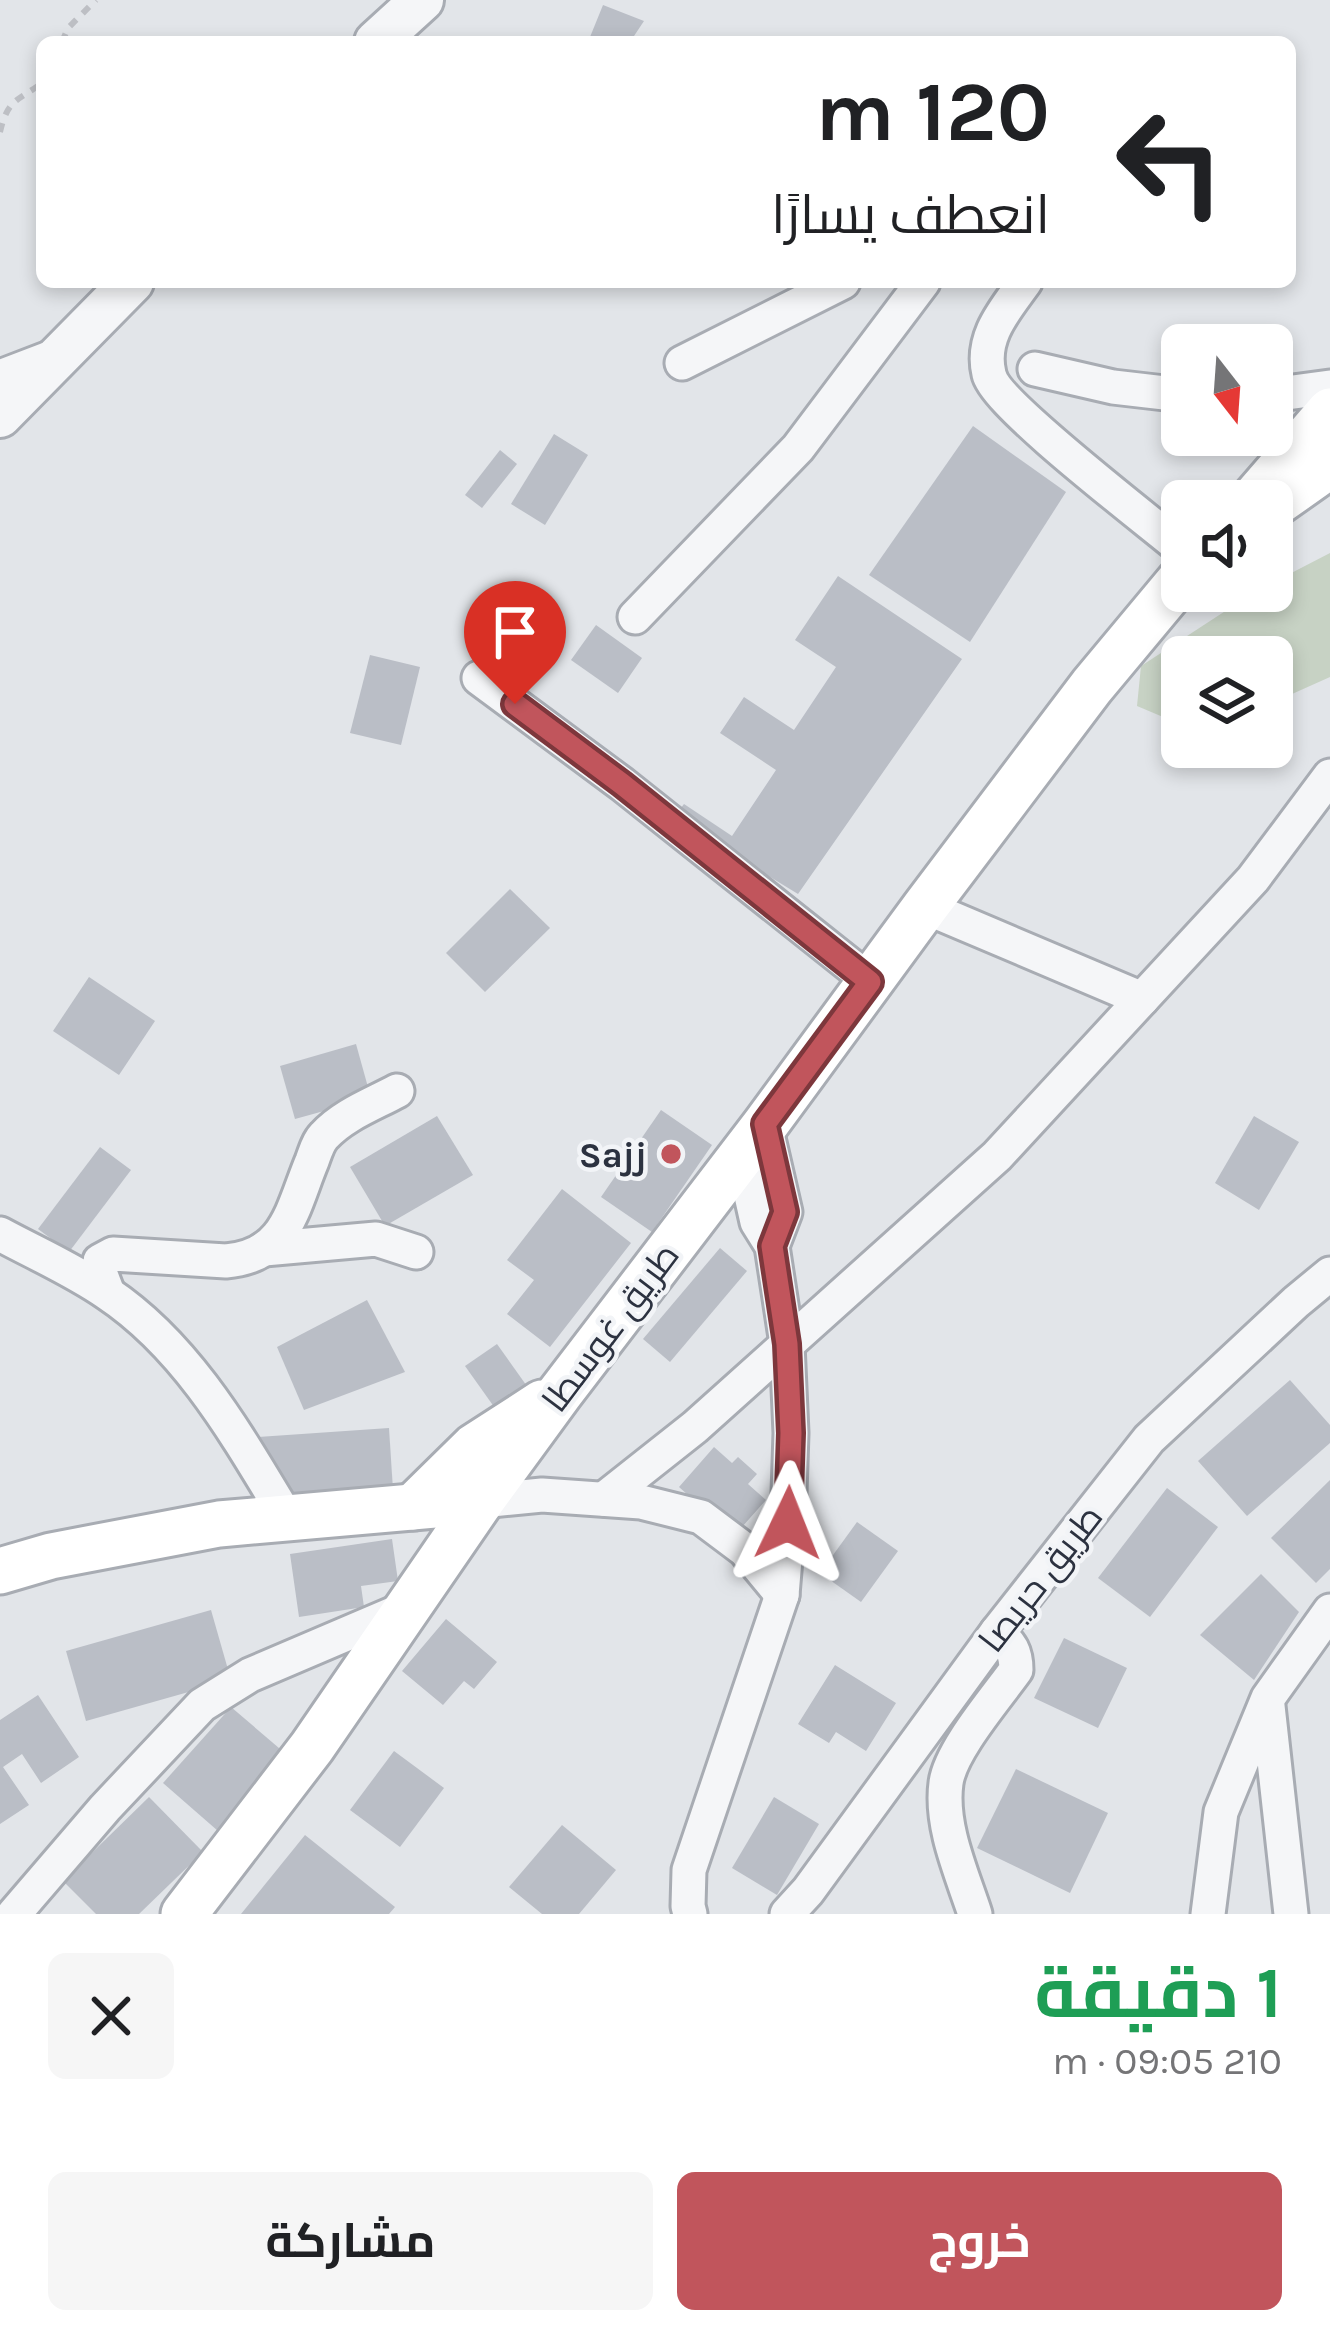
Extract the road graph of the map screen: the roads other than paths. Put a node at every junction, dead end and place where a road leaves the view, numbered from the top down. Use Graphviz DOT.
graph roads {
  1 [pos="422,0"];
  2 [pos="383,36"];
  3 [pos="126,288"];
  4 [pos="831,288"];
  5 [pos="918,288"];
  6 [pos="1021,288"];
  7 [pos="63,353"];
  8 [pos="682,363"];
  9 [pos="1035,369"];
  10 [pos="0,376"];
  11 [pos="1330,387"];
  12 [pos="1293,392"];
  13 [pos="1161,393"];
  14 [pos="1330,411"];
  15 [pos="0,416"];
  16 [pos="1330,465"];
  17 [pos="1270,480"];
  18 [pos="1293,491"];
  19 [pos="1161,532"];
  20 [pos="1161,603"];
  21 [pos="635,617"];
  22 [pos="479,678"];
  23 [pos="1330,776"];
  24 [pos="925,907"];
  25 [pos="870,982"];
  26 [pos="1142,999"];
  27 [pos="397,1091"];
  28 [pos="753,1140"];
  29 [pos="0,1234"];
  30 [pos="265,1250"];
  31 [pos="416,1252"];
  32 [pos="1330,1274"];
  33 [pos="108,1293"];
  34 [pos="787,1344"];
  35 [pos="560,1393"];
  36 [pos="604,1499"];
  37 [pos="481,1501"];
  38 [pos="412,1507"];
  39 [pos="287,1518"];
  40 [pos="0,1571"];
  41 [pos="782,1595"];
  42 [pos="407,1608"];
  43 [pos="1330,1611"];
  44 [pos="997,1632"];
  45 [pos="1268,1698"];
  46 [pos="14,1914"];
  47 [pos="184,1914"];
  48 [pos="690,1914"];
  49 [pos="787,1914"];
  50 [pos="975,1914"];
  51 [pos="1208,1914"];
  52 [pos="1292,1914"];
  1 -- 2 [label="street"];
  3 -- 7 [label="street"];
  4 -- 8 [label="street"];
  5 -- 21 [label="street"];
  6 -- 19 [label="street"];
  7 -- 10 [label="street"];
  7 -- 15 [label="street"];
  9 -- 13 [label="street"];
  11 -- 12 [label="street"];
  14 -- 17 [label="main road"];
  16 -- 18 [label="main road"];
  20 -- 24 [label="main road"];
  22 -- 25 [label="street"];
  23 -- 26 [label="street"];
  24 -- 25 [label="main road"];
  24 -- 26 [label="street"];
  25 -- 28 [label="main road"];
  26 -- 34 [label="street"];
  27 -- 30 [label="street"];
  28 -- 34 [label="street"];
  28 -- 35 [label="main road, طريق غوسطا"];
  29 -- 33 [label="street"];
  30 -- 31 [label="street"];
  30 -- 33 [label="street"];
  32 -- 44 [label="street, طريق حريصا"];
  33 -- 39 [label="street"];
  34 -- 36 [label="street"];
  34 -- 41 [label="street"];
  35 -- 37 [label="main road, طريق غوسطا"];
  35 -- 38 [label="main road"];
  36 -- 37 [label="street"];
  36 -- 41 [label="street"];
  37 -- 38 [label="main road"];
  37 -- 42 [label="main road, طريق غوسطا"];
  38 -- 39 [label="main road"];
  39 -- 40 [label="main road"];
  41 -- 48 [label="street"];
  42 -- 46 [label="street"];
  42 -- 47 [label="main road, طريق غوسطا"];
  43 -- 45 [label="street"];
  44 -- 49 [label="street, طريق حريصا"];
  44 -- 50 [label="street"];
  45 -- 51 [label="street"];
  45 -- 52 [label="street"];
}
